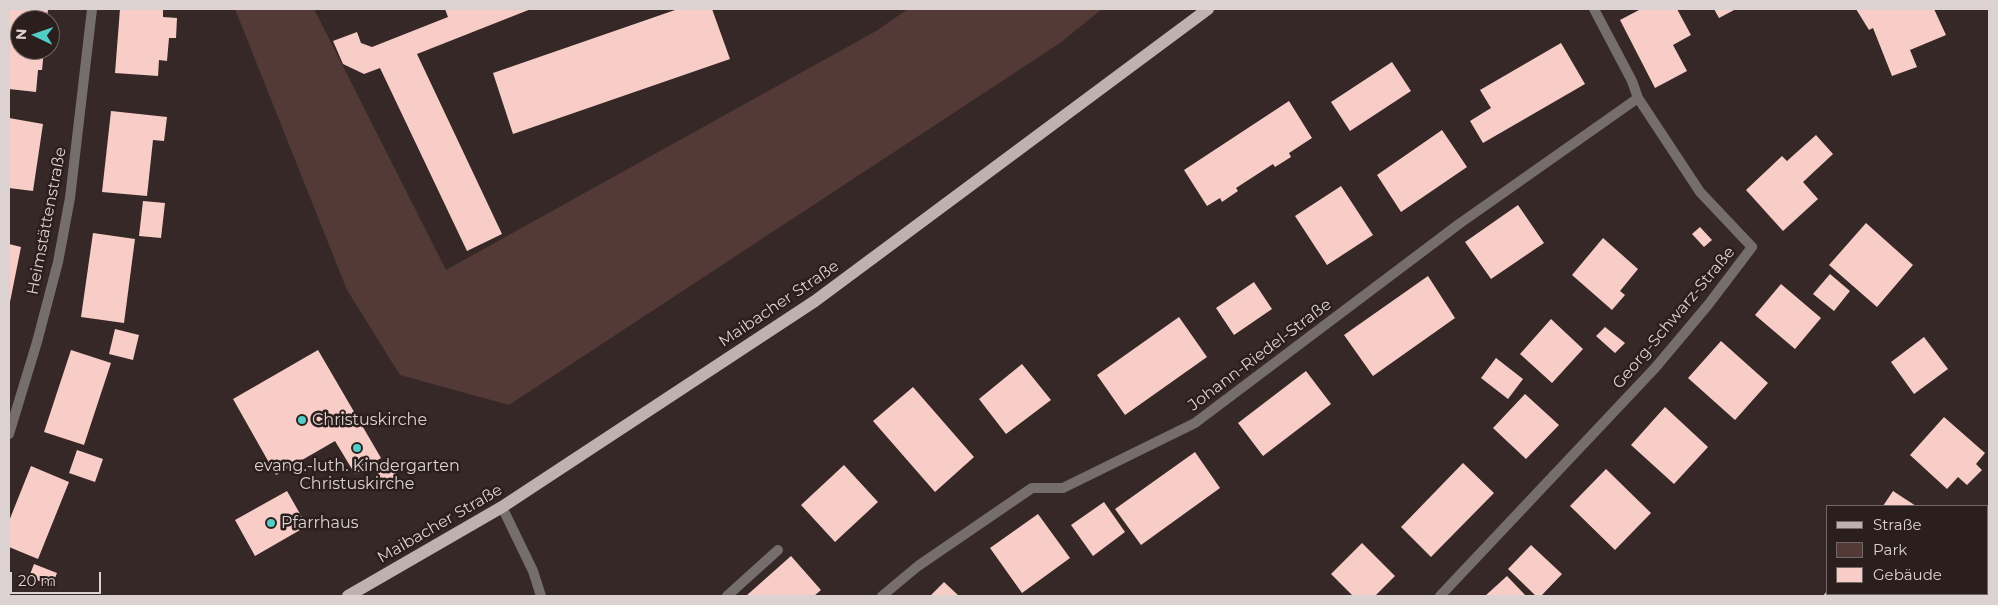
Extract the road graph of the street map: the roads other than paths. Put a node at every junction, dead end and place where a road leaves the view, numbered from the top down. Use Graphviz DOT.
graph roads {
  1 [pos="92,9"];
  2 [pos="1208,9"];
  3 [pos="1594,9"];
  4 [pos="1638,98"];
  5 [pos="9,434"];
  6 [pos="502,507"];
  7 [pos="778,550"];
  8 [pos="348,596"];
  9 [pos="542,596"];
  10 [pos="727,596"];
  11 [pos="882,596"];
  12 [pos="1440,596"];
  1 -- 5 [label="street, Heimstättenstraße"];
  2 -- 6 [label="main road, Maibacher Straße"];
  3 -- 4 [label="street, Georg-Schwarz-Straße"];
  4 -- 11 [label="street, Johann-Riedel-Straße"];
  4 -- 12 [label="street, Georg-Schwarz-Straße"];
  6 -- 8 [label="main road, Maibacher Straße"];
  6 -- 9 [label="street"];
  7 -- 10 [label="street"];
}
